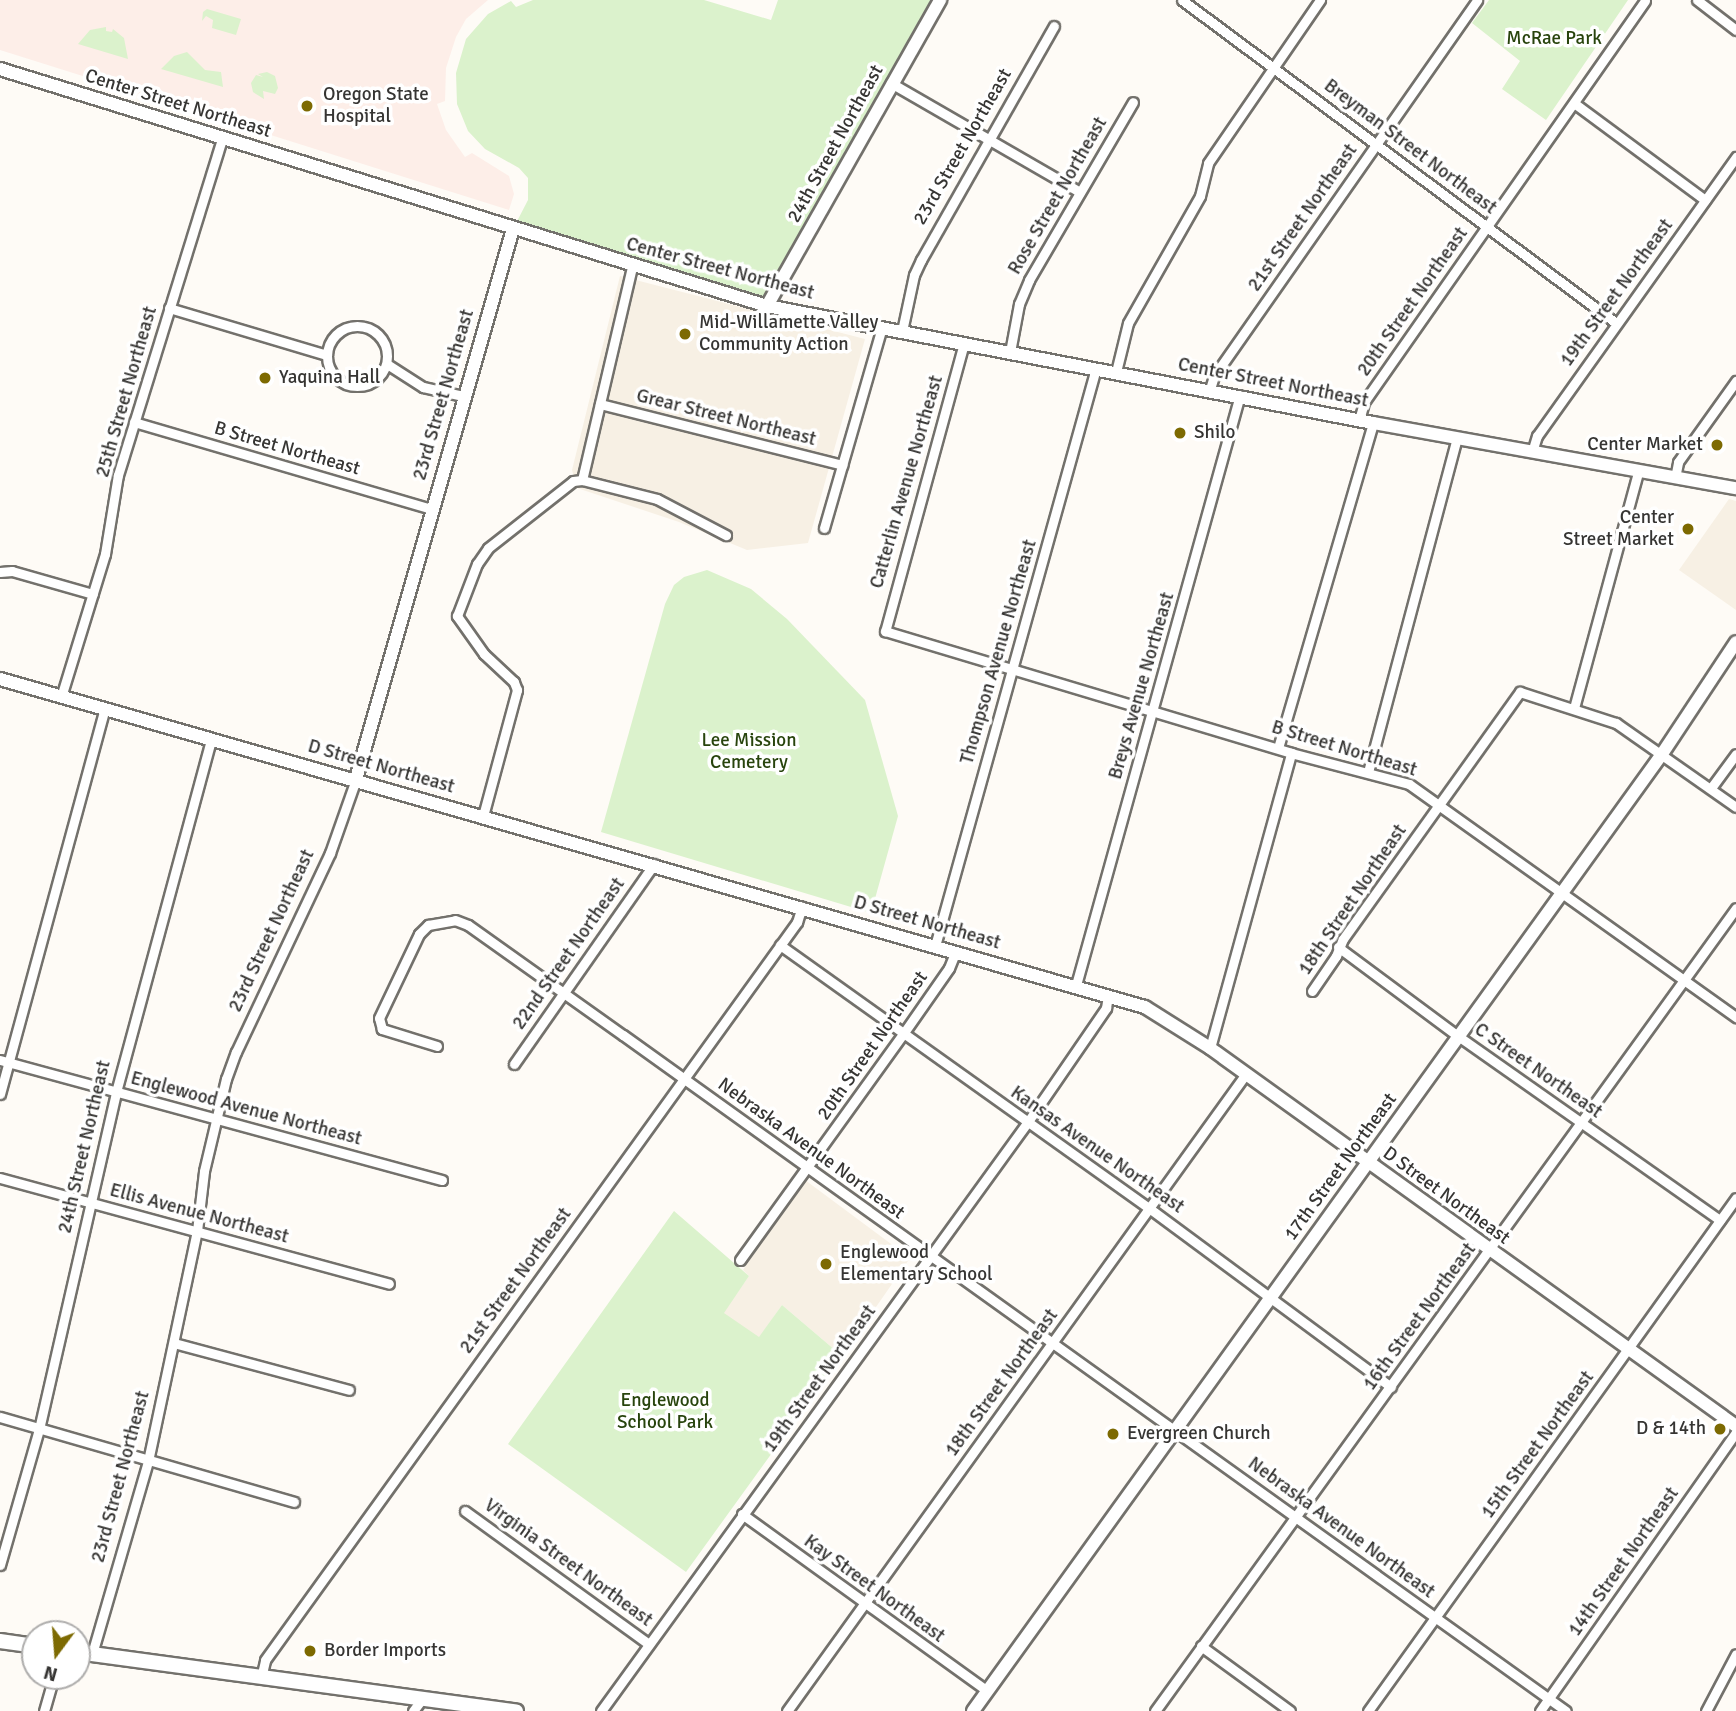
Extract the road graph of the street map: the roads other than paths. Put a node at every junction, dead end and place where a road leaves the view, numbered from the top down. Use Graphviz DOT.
graph roads {
  1 [pos="940,0"];
  2 [pos="1182,0"];
  3 [pos="1320,0"];
  4 [pos="1477,0"];
  5 [pos="1645,0"];
  6 [pos="1697,0"];
  7 [pos="1054,26"];
  8 [pos="1736,30"];
  9 [pos="1274,66"];
  10 [pos="0,69"];
  11 [pos="891,83"];
  12 [pos="1133,102"];
  13 [pos="1574,103"];
  14 [pos="222,139"];
  15 [pos="989,140"];
  16 [pos="1376,144"];
  17 [pos="1736,157"];
  18 [pos="1080,192"];
  19 [pos="1705,200"];
  20 [pos="1486,227"];
  21 [pos="513,229"];
  22 [pos="632,266"];
  23 [pos="767,306"];
  24 [pos="169,308"];
  25 [pos="1616,323"];
  26 [pos="882,327"];
  27 [pos="902,331"];
  28 [pos="964,343"];
  29 [pos="1010,352"];
  30 [pos="327,355"];
  31 [pos="387,364"];
  32 [pos="1096,368"];
  33 [pos="1116,372"];
  34 [pos="1736,381"];
  35 [pos="1210,389"];
  36 [pos="1240,395"];
  37 [pos="463,396"];
  38 [pos="600,404"];
  39 [pos="1359,420"];
  40 [pos="134,422"];
  41 [pos="1373,423"];
  42 [pos="1457,438"];
  43 [pos="1532,452"];
  44 [pos="842,465"];
  45 [pos="1638,472"];
  46 [pos="1675,478"];
  47 [pos="582,480"];
  48 [pos="1736,488"];
  49 [pos="431,509"];
  50 [pos="824,528"];
  51 [pos="726,535"];
  52 [pos="0,572"];
  53 [pos="93,594"];
  54 [pos="885,631"];
  55 [pos="1736,642"];
  56 [pos="1013,669"];
  57 [pos="0,679"];
  58 [pos="61,698"];
  59 [pos="1574,708"];
  60 [pos="104,710"];
  61 [pos="1153,711"];
  62 [pos="211,739"];
  63 [pos="1278,748"];
  64 [pos="1291,753"];
  65 [pos="1662,754"];
  66 [pos="1736,754"];
  67 [pos="1368,772"];
  68 [pos="356,779"];
  69 [pos="1711,788"];
  70 [pos="1440,804"];
  71 [pos="1736,807"];
  72 [pos="483,816"];
  73 [pos="654,864"];
  74 [pos="1563,892"];
  75 [pos="802,907"];
  76 [pos="1736,908"];
  77 [pos="780,945"];
  78 [pos="936,946"];
  79 [pos="1338,947"];
  80 [pos="956,951"];
  81 [pos="1685,980"];
  82 [pos="1076,985"];
  83 [pos="1312,991"];
  84 [pos="563,992"];
  85 [pos="1108,995"];
  86 [pos="1736,1017"];
  87 [pos="903,1034"];
  88 [pos="1458,1036"];
  89 [pos="437,1046"];
  90 [pos="1210,1048"];
  91 [pos="3,1061"];
  92 [pos="514,1064"];
  93 [pos="1245,1075"];
  94 [pos="683,1078"];
  95 [pos="116,1092"];
  96 [pos="0,1094"];
  97 [pos="216,1119"];
  98 [pos="1027,1123"];
  99 [pos="1582,1124"];
  100 [pos="1367,1163"];
  101 [pos="807,1167"];
  102 [pos="0,1178"];
  103 [pos="442,1180"];
  104 [pos="1736,1198"];
  105 [pos="93,1203"];
  106 [pos="1149,1208"];
  107 [pos="1720,1220"];
  108 [pos="197,1231"];
  109 [pos="1489,1251"];
  110 [pos="931,1256"];
  111 [pos="740,1260"];
  112 [pos="389,1284"];
  113 [pos="1271,1298"];
  114 [pos="1053,1342"];
  115 [pos="174,1343"];
  116 [pos="1629,1349"];
  117 [pos="1391,1387"];
  118 [pos="349,1390"];
  119 [pos="0,1417"];
  120 [pos="1736,1426"];
  121 [pos="39,1429"];
  122 [pos="1175,1430"];
  123 [pos="1736,1432"];
  124 [pos="148,1461"];
  125 [pos="294,1502"];
  126 [pos="465,1511"];
  127 [pos="742,1514"];
  128 [pos="1296,1517"];
  129 [pos="0,1565"];
  130 [pos="863,1604"];
  131 [pos="1436,1618"];
  132 [pos="91,1635"];
  133 [pos="0,1641"];
  134 [pos="21,1644"];
  135 [pos="649,1644"];
  136 [pos="1201,1646"];
  137 [pos="91,1654"];
  138 [pos="1736,1654"];
  139 [pos="261,1678"];
  140 [pos="50,1690"];
  141 [pos="987,1692"];
  142 [pos="1549,1699"];
  143 [pos="418,1705"];
  144 [pos="44,1711"];
  145 [pos="516,1711"];
  146 [pos="601,1711"];
  147 [pos="787,1711"];
  148 [pos="973,1711"];
  149 [pos="1154,1711"];
  150 [pos="1290,1711"];
  151 [pos="1368,1711"];
  152 [pos="1540,1711"];
  153 [pos="1566,1711"];
  154 [pos="1706,1711"];
  1 -- 11 [label="main road, 24th Street Northeast"];
  2 -- 9 [label="street, Breyman Street Northeast"];
  3 -- 9 [label="street"];
  4 -- 16 [label="street, 21st Street Northeast"];
  5 -- 13 [label="street, 20th Street Northeast"];
  6 -- 8 [label="street"];
  7 -- 15 [label="street, 23rd Street Northeast"];
  9 -- 16 [label="street, Breyman Street Northeast"];
  9 -- 33 [label="street"];
  10 -- 14 [label="main road, Center Street Northeast"];
  11 -- 15 [label="street"];
  11 -- 23 [label="main road, 24th Street Northeast"];
  12 -- 18 [label="street, Rose Street Northeast"];
  13 -- 19 [label="street"];
  13 -- 20 [label="street, 20th Street Northeast"];
  14 -- 21 [label="main road, Center Street Northeast"];
  14 -- 24 [label="street, 25th Street Northeast"];
  15 -- 18 [label="street"];
  15 -- 27 [label="street, 23rd Street Northeast"];
  16 -- 20 [label="street, Breyman Street Northeast"];
  16 -- 35 [label="street, 21st Street Northeast"];
  17 -- 19 [label="street, 19th Street Northeast"];
  18 -- 29 [label="street, Rose Street Northeast"];
  19 -- 25 [label="street, 19th Street Northeast"];
  20 -- 25 [label="street, Breyman Street Northeast"];
  20 -- 39 [label="street, 20th Street Northeast"];
  21 -- 22 [label="main road, Center Street Northeast"];
  21 -- 37 [label="main road, 23rd Street Northeast"];
  22 -- 23 [label="main road, Center Street Northeast"];
  22 -- 38 [label="street"];
  23 -- 26 [label="main road, Center Street Northeast"];
  24 -- 30 [label="street"];
  24 -- 40 [label="street, 25th Street Northeast"];
  25 -- 43 [label="street, 19th Street Northeast"];
  26 -- 27 [label="main road, Center Street Northeast"];
  26 -- 44 [label="street"];
  27 -- 28 [label="main road, Center Street Northeast"];
  28 -- 29 [label="main road, Center Street Northeast"];
  28 -- 54 [label="street, Catterlin Avenue Northeast"];
  29 -- 32 [label="main road, Center Street Northeast"];
  30 -- 31 [label="street"];
  30 -- 31 [label="street"];
  31 -- 37 [label="street"];
  32 -- 33 [label="main road, Center Street Northeast"];
  32 -- 56 [label="street, Thompson Avenue Northeast"];
  33 -- 35 [label="main road, Center Street Northeast"];
  34 -- 46 [label="street"];
  35 -- 36 [label="main road, Center Street Northeast"];
  36 -- 39 [label="main road, Center Street Northeast"];
  36 -- 61 [label="street, Breys Avenue Northeast"];
  37 -- 49 [label="main road, 23rd Street Northeast"];
  38 -- 44 [label="street, Grear Street Northeast"];
  38 -- 47 [label="street"];
  39 -- 41 [label="main road, Center Street Northeast"];
  40 -- 49 [label="street, B Street Northeast"];
  40 -- 53 [label="street, 25th Street Northeast"];
  41 -- 42 [label="main road, Center Street Northeast"];
  41 -- 63 [label="street"];
  42 -- 43 [label="main road, Center Street Northeast"];
  42 -- 67 [label="street"];
  43 -- 45 [label="main road, Center Street Northeast"];
  44 -- 50 [label="street"];
  45 -- 46 [label="main road, Center Street Northeast"];
  45 -- 59 [label="street"];
  46 -- 48 [label="main road, Center Street Northeast"];
  47 -- 51 [label="street"];
  47 -- 72 [label="street"];
  49 -- 68 [label="main road, 23rd Street Northeast"];
  52 -- 53 [label="street"];
  53 -- 58 [label="street, 25th Street Northeast"];
  54 -- 56 [label="street, B Street Northeast"];
  55 -- 65 [label="main road, 17th Street Northeast"];
  56 -- 61 [label="street, B Street Northeast"];
  56 -- 78 [label="street, Thompson Avenue Northeast"];
  57 -- 58 [label="main road, D Street Northeast"];
  58 -- 60 [label="main road, D Street Northeast"];
  59 -- 65 [label="street"];
  59 -- 70 [label="street, 18th Street Northeast"];
  60 -- 62 [label="main road, D Street Northeast"];
  60 -- 91 [label="street"];
  61 -- 63 [label="street, B Street Northeast"];
  61 -- 82 [label="street, Breys Avenue Northeast"];
  62 -- 68 [label="main road, D Street Northeast"];
  62 -- 95 [label="street, 24th Street Northeast"];
  63 -- 64 [label="street, B Street Northeast"];
  64 -- 67 [label="street, B Street Northeast"];
  64 -- 90 [label="street"];
  65 -- 69 [label="street"];
  65 -- 74 [label="main road, 17th Street Northeast"];
  66 -- 69 [label="street"];
  67 -- 70 [label="street, B Street Northeast"];
  68 -- 72 [label="main road, D Street Northeast"];
  68 -- 97 [label="street, 23rd Street Northeast"];
  69 -- 71 [label="street"];
  70 -- 74 [label="street, B Street Northeast"];
  70 -- 79 [label="street, 18th Street Northeast"];
  72 -- 73 [label="main road, D Street Northeast"];
  73 -- 75 [label="main road, D Street Northeast"];
  73 -- 84 [label="street, 22nd Street Northeast"];
  74 -- 81 [label="street, B Street Northeast"];
  74 -- 88 [label="main road, 17th Street Northeast"];
  75 -- 77 [label="street, 21st Street Northeast"];
  75 -- 78 [label="main road, D Street Northeast"];
  76 -- 81 [label="street, 16th Street Northeast"];
  77 -- 87 [label="street, Kansas Avenue Northeast"];
  77 -- 94 [label="street, 21st Street Northeast"];
  78 -- 80 [label="main road, D Street Northeast"];
  79 -- 83 [label="street, 18th Street Northeast"];
  79 -- 88 [label="street, C Street Northeast"];
  80 -- 82 [label="main road, D Street Northeast"];
  80 -- 87 [label="street, 20th Street Northeast"];
  81 -- 86 [label="street, B Street Northeast"];
  81 -- 99 [label="street, 16th Street Northeast"];
  82 -- 85 [label="main road, D Street Northeast"];
  84 -- 89 [label="street, Nebraska Avenue Northeast"];
  84 -- 92 [label="street, 22nd Street Northeast"];
  84 -- 94 [label="street, Nebraska Avenue Northeast"];
  85 -- 90 [label="main road, D Street Northeast"];
  85 -- 98 [label="street, 19th Street Northeast"];
  87 -- 98 [label="street, Kansas Avenue Northeast"];
  87 -- 101 [label="street, 20th Street Northeast"];
  88 -- 99 [label="street, C Street Northeast"];
  88 -- 100 [label="main road, 17th Street Northeast"];
  90 -- 93 [label="main road, D Street Northeast"];
  91 -- 95 [label="street, Englewood Avenue Northeast"];
  91 -- 96 [label="street"];
  93 -- 100 [label="main road, D Street Northeast"];
  93 -- 106 [label="street, 18th Street Northeast"];
  94 -- 101 [label="street, Nebraska Avenue Northeast"];
  94 -- 139 [label="street, 21st Street Northeast"];
  95 -- 97 [label="street, Englewood Avenue Northeast"];
  95 -- 105 [label="street, 24th Street Northeast"];
  97 -- 103 [label="street, Englewood Avenue Northeast"];
  97 -- 108 [label="street, 23rd Street Northeast"];
  98 -- 106 [label="street, Kansas Avenue Northeast"];
  98 -- 110 [label="street, 19th Street Northeast"];
  99 -- 107 [label="street, C Street Northeast"];
  99 -- 109 [label="street, 16th Street Northeast"];
  100 -- 109 [label="main road, D Street Northeast"];
  100 -- 113 [label="main road, 17th Street Northeast"];
  101 -- 110 [label="street, Nebraska Avenue Northeast"];
  101 -- 111 [label="street, 20th Street Northeast"];
  102 -- 105 [label="street, Ellis Avenue Northeast"];
  104 -- 107 [label="street, 15th Street Northeast"];
  105 -- 108 [label="street, Ellis Avenue Northeast"];
  105 -- 121 [label="street, 24th Street Northeast"];
  106 -- 113 [label="street, Kansas Avenue Northeast"];
  106 -- 114 [label="street, 18th Street Northeast"];
  107 -- 116 [label="street, 15th Street Northeast"];
  108 -- 112 [label="street, Ellis Avenue Northeast"];
  108 -- 115 [label="street, 23rd Street Northeast"];
  109 -- 116 [label="main road, D Street Northeast"];
  109 -- 117 [label="street, 16th Street Northeast"];
  110 -- 114 [label="street, Nebraska Avenue Northeast"];
  110 -- 127 [label="street, 19th Street Northeast"];
  113 -- 117 [label="street, Kansas Avenue Northeast"];
  113 -- 122 [label="main road, 17th Street Northeast"];
  114 -- 122 [label="street, Nebraska Avenue Northeast"];
  114 -- 130 [label="street, 18th Street Northeast"];
  115 -- 118 [label="street"];
  115 -- 124 [label="street, 23rd Street Northeast"];
  116 -- 120 [label="main road, D Street Northeast"];
  116 -- 131 [label="street, 15th Street Northeast"];
  117 -- 128 [label="street, 16th Street Northeast"];
  119 -- 121 [label="street"];
  121 -- 124 [label="street"];
  121 -- 129 [label="street, 24th Street Northeast"];
  122 -- 128 [label="street, Nebraska Avenue Northeast"];
  122 -- 141 [label="main road, 17th Street Northeast"];
  123 -- 142 [label="street, 14th Street Northeast"];
  124 -- 125 [label="street"];
  124 -- 132 [label="street, 23rd Street Northeast"];
  126 -- 135 [label="street, Virginia Street Northeast"];
  127 -- 130 [label="street, Kay Street Northeast"];
  127 -- 135 [label="street, 19th Street Northeast"];
  128 -- 131 [label="street, Nebraska Avenue Northeast"];
  128 -- 136 [label="street, 16th Street Northeast"];
  130 -- 141 [label="street, Kay Street Northeast"];
  130 -- 147 [label="street, 18th Street Northeast"];
  131 -- 142 [label="street, Nebraska Avenue Northeast"];
  131 -- 151 [label="street, 15th Street Northeast"];
  133 -- 134 [label="main road"];
  135 -- 146 [label="street, 19th Street Northeast"];
  136 -- 149 [label="street, 16th Street Northeast"];
  136 -- 150 [label="street"];
  137 -- 139 [label="main road"];
  138 -- 154 [label="street"];
  139 -- 143 [label="main road"];
  140 -- 144 [label="street"];
  141 -- 148 [label="main road, 17th Street Northeast"];
  142 -- 152 [label="street, 14th Street Northeast"];
  142 -- 153 [label="street, Nebraska Avenue Northeast"];
  143 -- 145 [label="main road"];
}
